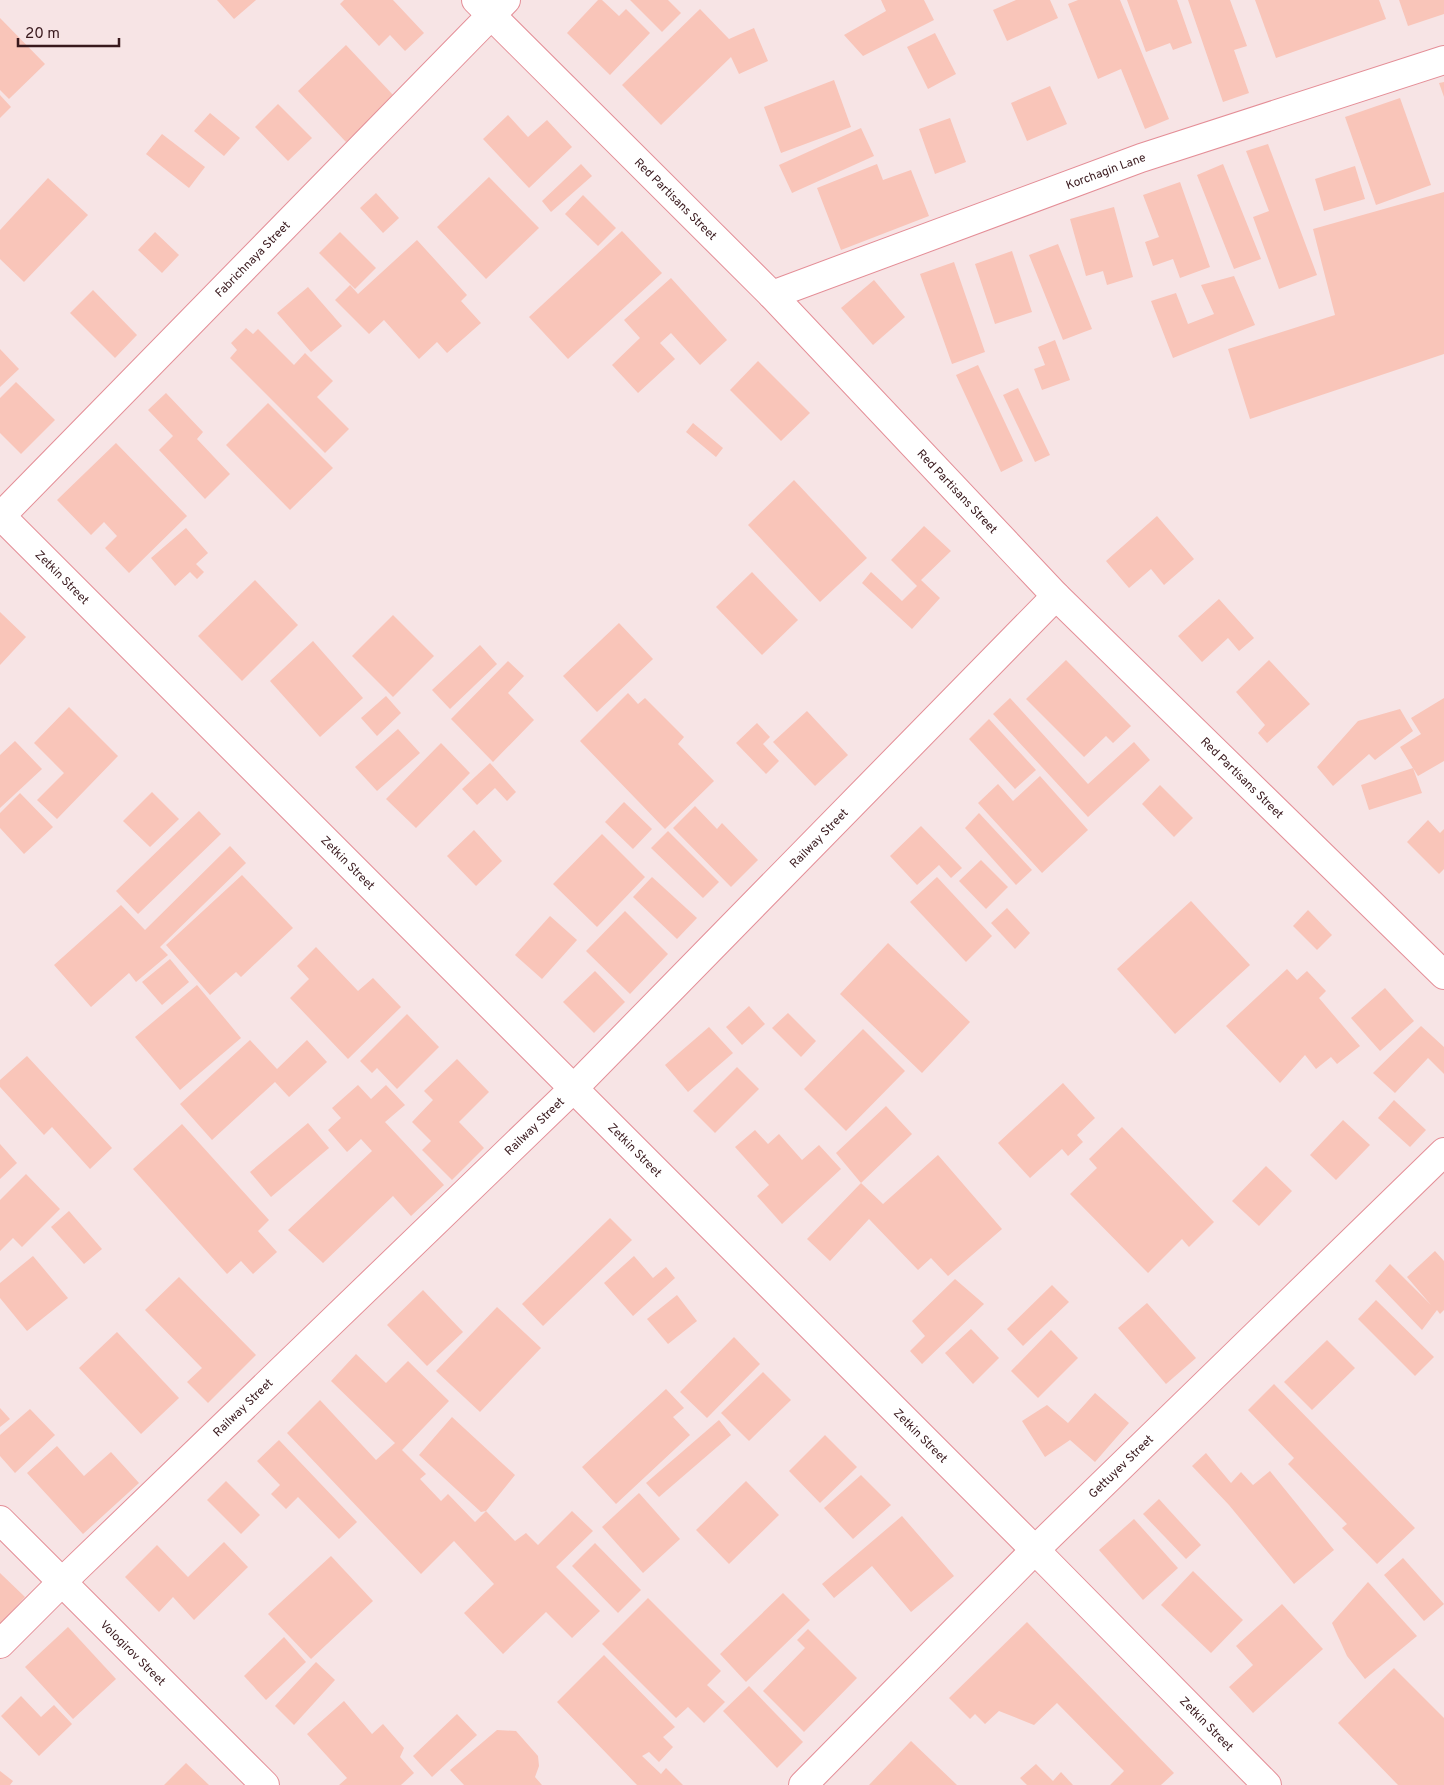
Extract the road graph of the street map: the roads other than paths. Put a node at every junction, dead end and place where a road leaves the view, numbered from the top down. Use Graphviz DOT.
graph roads {
  1 [pos="491,5"];
  2 [pos="1444,60"];
  3 [pos="772,295"];
  4 [pos="0,516"];
  5 [pos="1056,596"];
  6 [pos="1444,975"];
  7 [pos="573,1089"];
  8 [pos="1444,1152"];
  9 [pos="0,1520"];
  10 [pos="1035,1550"];
  11 [pos="62,1582"];
  12 [pos="0,1644"];
  13 [pos="265,1785"];
  14 [pos="803,1785"];
  15 [pos="1267,1785"];
  1 -- 3 [label="street, Red Partisans Street"];
  1 -- 4 [label="street, Fabrichnaya Street"];
  2 -- 3 [label="street, Korchagin Lane"];
  3 -- 5 [label="street, Red Partisans Street"];
  4 -- 7 [label="street, Zetkin Street"];
  5 -- 6 [label="street, Red Partisans Street"];
  5 -- 7 [label="street, Railway Street"];
  7 -- 10 [label="street, Zetkin Street"];
  7 -- 11 [label="street, Railway Street"];
  8 -- 10 [label="street, Gettuyev Street"];
  9 -- 11 [label="street, Vologirov Street"];
  10 -- 14 [label="street, Gettuyev Street"];
  10 -- 15 [label="street, Zetkin Street"];
  11 -- 12 [label="street, Railway Street"];
  11 -- 13 [label="street, Vologirov Street"];
}
